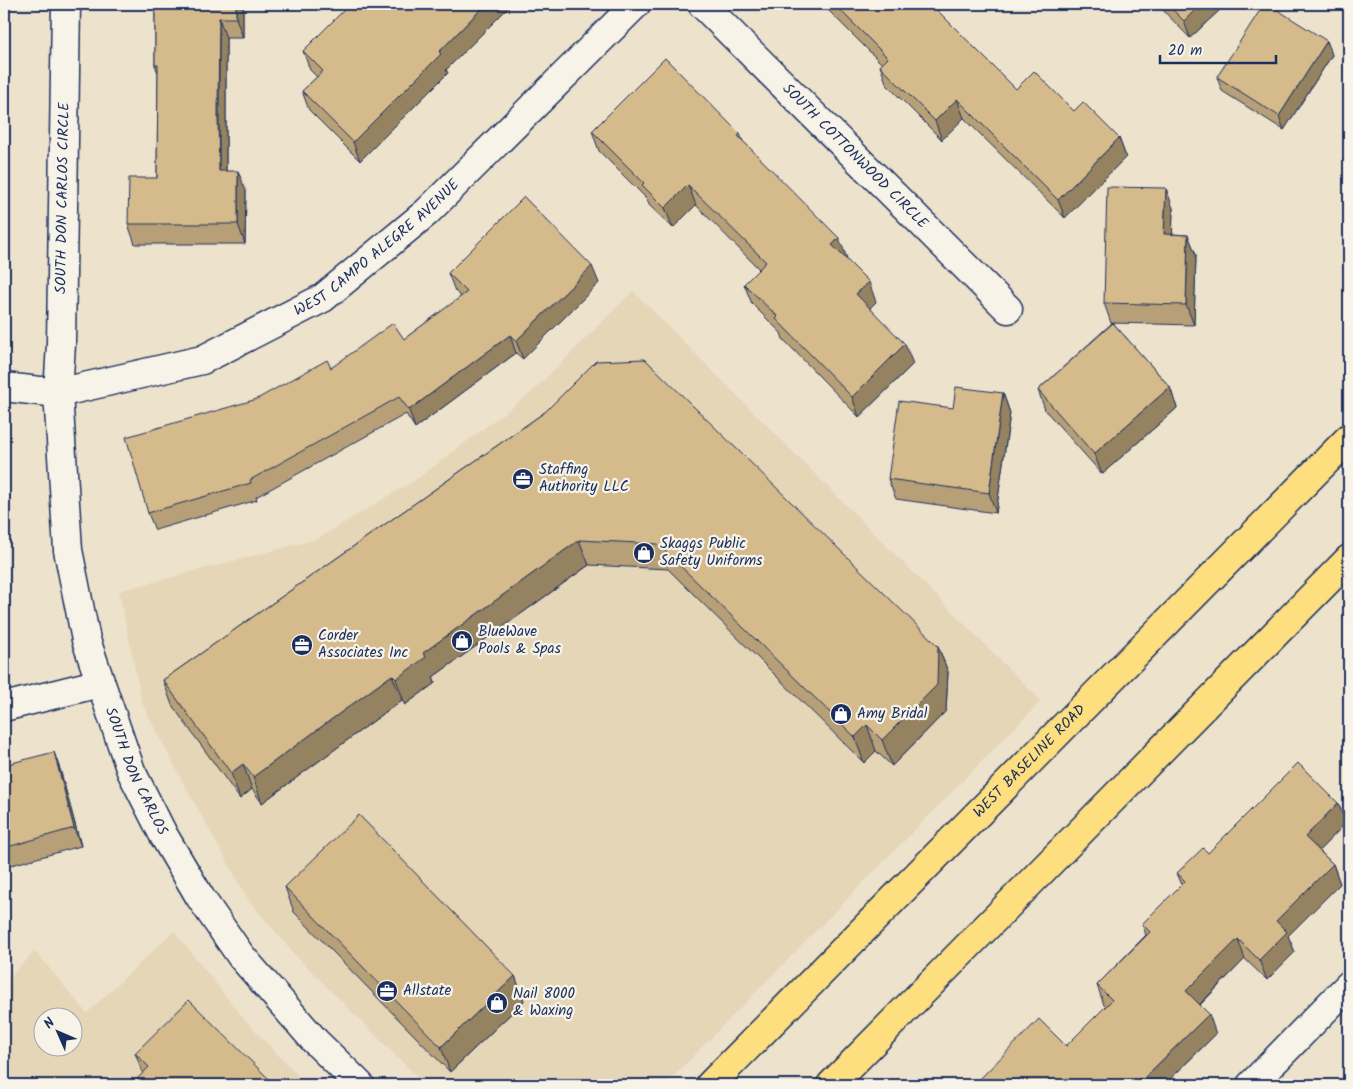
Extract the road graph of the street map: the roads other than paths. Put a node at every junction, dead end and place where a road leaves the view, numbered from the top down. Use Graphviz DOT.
graph roads {
  1 [pos="66,4"];
  2 [pos="636,4"];
  3 [pos="702,4"];
  4 [pos="1008,309"];
  5 [pos="4,387"];
  6 [pos="58,392"];
  7 [pos="1349,438"];
  8 [pos="1349,558"];
  9 [pos="100,683"];
  10 [pos="4,707"];
  11 [pos="1349,985"];
  12 [pos="360,1085"];
  13 [pos="710,1085"];
  14 [pos="831,1085"];
  15 [pos="1251,1085"];
  1 -- 6 [label="street, SOUTH DON CARLOS CIRCLE"];
  2 -- 6 [label="street, WEST CAMPO ALEGRE AVENUE"];
  3 -- 4 [label="street, SOUTH COTTONWOOD CIRCLE"];
  5 -- 6 [label="street, WEST CAMPO ALEGRE AVENUE"];
  6 -- 9 [label="street, SOUTH DON CARLOS"];
  7 -- 13 [label="main road, WEST BASELINE ROAD"];
  8 -- 14 [label="main road"];
  9 -- 10 [label="street"];
  9 -- 12 [label="street, SOUTH DON CARLOS"];
  11 -- 15 [label="street"];
}
